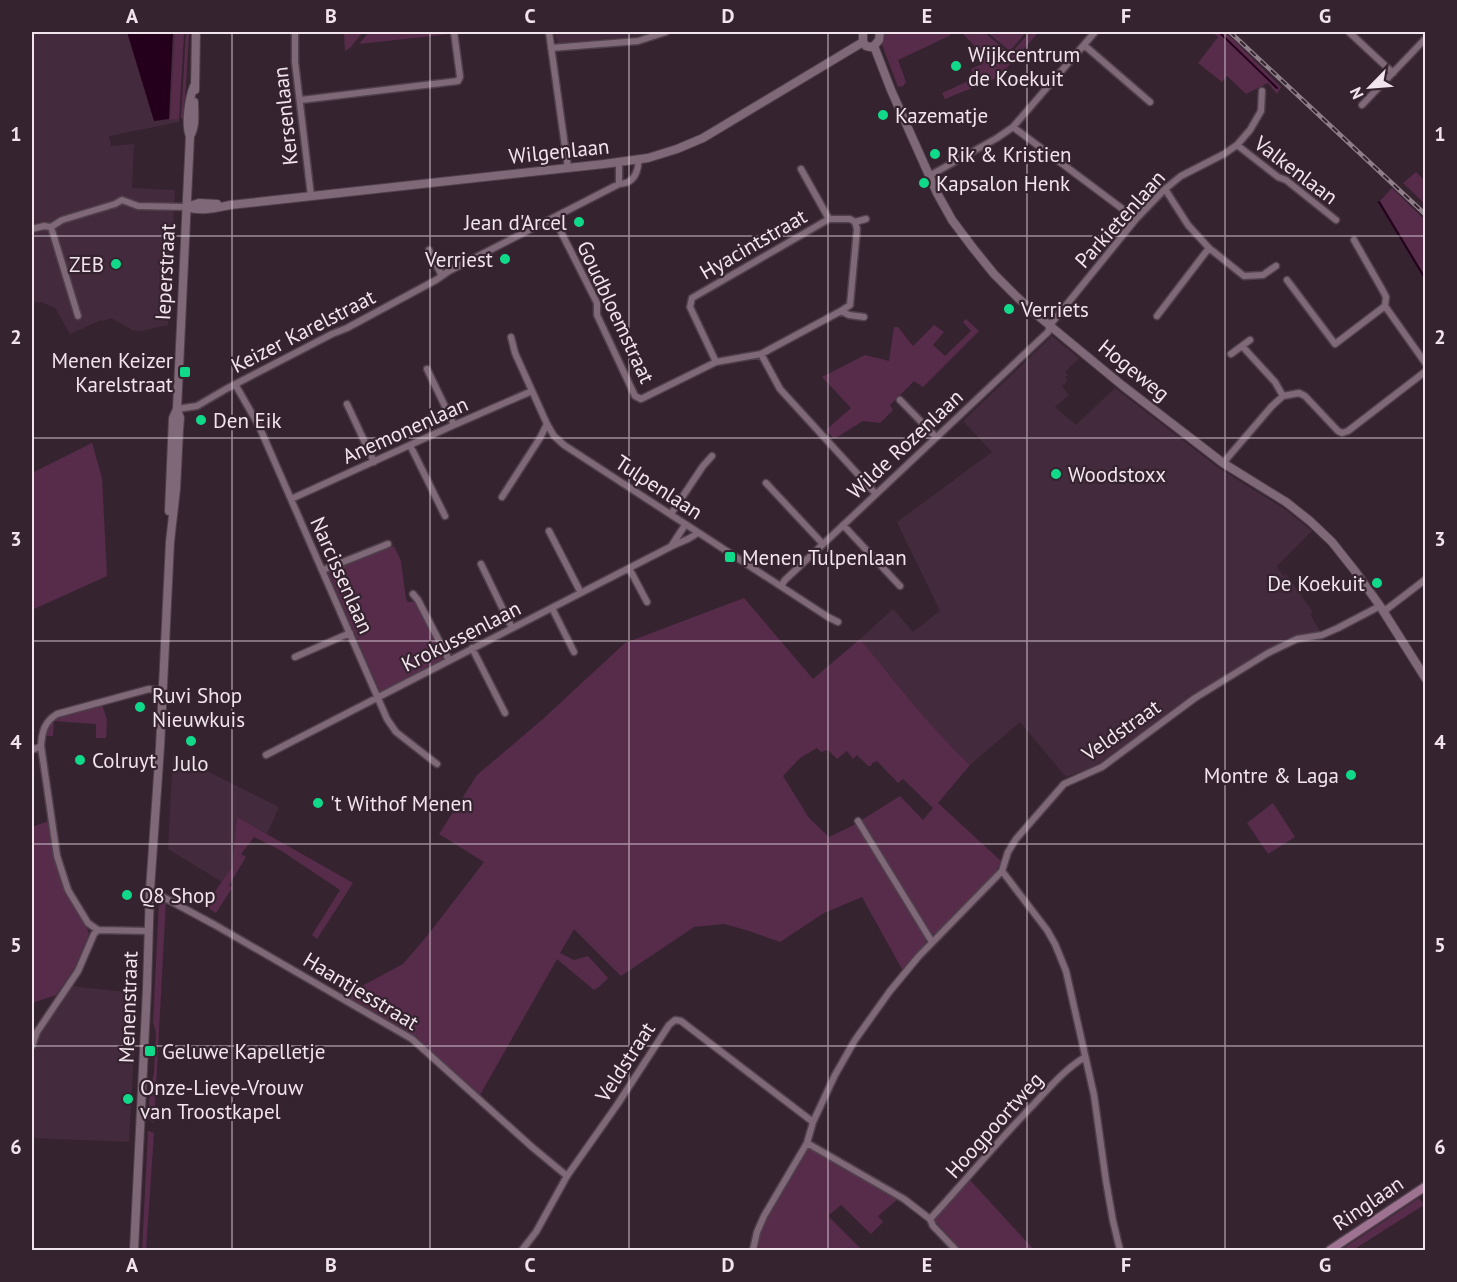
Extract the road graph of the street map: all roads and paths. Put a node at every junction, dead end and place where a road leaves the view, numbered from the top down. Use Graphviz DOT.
graph roads {
  1 [pos="196,32"];
  2 [pos="295,32"];
  3 [pos="454,32"];
  4 [pos="549,32"];
  5 [pos="666,32"];
  6 [pos="863,32"];
  7 [pos="880,32"];
  8 [pos="1095,32"];
  9 [pos="1349,32"];
  10 [pos="1425,38"];
  11 [pos="863,42"];
  12 [pos="1084,45"];
  13 [pos="874,46"];
  14 [pos="551,48"];
  15 [pos="1393,73"];
  16 [pos="1262,91"];
  17 [pos="301,100"];
  18 [pos="1150,102"];
  19 [pos="1362,105"];
  20 [pos="1013,127"];
  21 [pos="1237,146"];
  22 [pos="638,160"];
  23 [pos="619,162"];
  24 [pos="568,168"];
  25 [pos="801,169"];
  26 [pos="928,176"];
  27 [pos="618,184"];
  28 [pos="1165,189"];
  29 [pos="311,196"];
  30 [pos="183,207"];
  31 [pos="554,218"];
  32 [pos="829,219"];
  33 [pos="867,219"];
  34 [pos="1136,219"];
  35 [pos="1336,220"];
  36 [pos="855,222"];
  37 [pos="51,228"];
  38 [pos="32,229"];
  39 [pos="1354,240"];
  40 [pos="1209,248"];
  41 [pos="429,249"];
  42 [pos="1276,266"];
  43 [pos="442,276"];
  44 [pos="1287,280"];
  45 [pos="1385,306"];
  46 [pos="841,311"];
  47 [pos="78,316"];
  48 [pos="1157,316"];
  49 [pos="864,317"];
  50 [pos="1050,325"];
  51 [pos="512,337"];
  52 [pos="1250,340"];
  53 [pos="1242,346"];
  54 [pos="761,354"];
  55 [pos="1231,354"];
  56 [pos="716,362"];
  57 [pos="1425,364"];
  58 [pos="427,369"];
  59 [pos="1425,371"];
  60 [pos="236,384"];
  61 [pos="532,391"];
  62 [pos="1283,396"];
  63 [pos="900,400"];
  64 [pos="347,404"];
  65 [pos="177,409"];
  66 [pos="547,424"];
  67 [pos="453,425"];
  68 [pos="936,437"];
  69 [pos="410,445"];
  70 [pos="712,456"];
  71 [pos="374,462"];
  72 [pos="1222,463"];
  73 [pos="766,483"];
  74 [pos="875,493"];
  75 [pos="502,496"];
  76 [pos="291,499"];
  77 [pos="671,514"];
  78 [pos="445,516"];
  79 [pos="685,525"];
  80 [pos="843,525"];
  81 [pos="549,531"];
  82 [pos="698,532"];
  83 [pos="388,544"];
  84 [pos="823,544"];
  85 [pos="672,546"];
  86 [pos="481,564"];
  87 [pos="629,568"];
  88 [pos="322,570"];
  89 [pos="1425,579"];
  90 [pos="781,586"];
  91 [pos="900,586"];
  92 [pos="581,593"];
  93 [pos="413,594"];
  94 [pos="647,602"];
  95 [pos="552,608"];
  96 [pos="1381,609"];
  97 [pos="838,622"];
  98 [pos="512,628"];
  99 [pos="350,633"];
  100 [pos="472,648"];
  101 [pos="574,652"];
  102 [pos="296,657"];
  103 [pos="449,660"];
  104 [pos="1425,679"];
  105 [pos="162,691"];
  106 [pos="378,697"];
  107 [pos="505,713"];
  108 [pos="41,746"];
  109 [pos="32,750"];
  110 [pos="266,755"];
  111 [pos="437,764"];
  112 [pos="858,821"];
  113 [pos="154,836"];
  114 [pos="1002,871"];
  115 [pos="150,890"];
  116 [pos="98,930"];
  117 [pos="149,931"];
  118 [pos="932,942"];
  119 [pos="32,1046"];
  120 [pos="1085,1057"];
  121 [pos="813,1122"];
  122 [pos="807,1143"];
  123 [pos="567,1176"];
  124 [pos="1425,1186"];
  125 [pos="930,1219"];
  126 [pos="134,1251"];
  127 [pos="522,1251"];
  128 [pos="753,1251"];
  129 [pos="956,1251"];
  130 [pos="1120,1251"];
  131 [pos="1330,1251"];
  1 -- 30 [label="street, Ieperstraat"];
  2 -- 17 [label="street, Kersenlaan"];
  3 -- 17 [label="street"];
  4 -- 14 [label="street"];
  5 -- 14 [label="street"];
  6 -- 11 [label="street"];
  7 -- 13 [label="street"];
  8 -- 12 [label="street"];
  9 -- 15 [label="street"];
  10 -- 15 [label="street"];
  11 -- 13 [label="street"];
  11 -- 22 [label="street, Wilgenlaan"];
  12 -- 18 [label="street"];
  12 -- 20 [label="street"];
  13 -- 26 [label="street, Hogeweg"];
  14 -- 24 [label="street"];
  15 -- 19 [label="street"];
  16 -- 21 [label="street, Parkietenlaan"];
  17 -- 29 [label="street, Kersenlaan"];
  20 -- 26 [label="street"];
  20 -- 34 [label="street"];
  21 -- 28 [label="street, Parkietenlaan"];
  21 -- 35 [label="street, Valkenlaan"];
  22 -- 23 [label="street, Wilgenlaan"];
  22 -- 27 [label="street, Keizer Karelstraat"];
  23 -- 24 [label="street, Wilgenlaan"];
  23 -- 27 [label="street"];
  24 -- 29 [label="street, Wilgenlaan"];
  25 -- 32 [label="street, Hyacintstraat"];
  26 -- 50 [label="street, Hogeweg"];
  27 -- 31 [label="street, Keizer Karelstraat"];
  28 -- 34 [label="street, Parkietenlaan"];
  28 -- 40 [label="street"];
  29 -- 30 [label="street, Wilgenlaan"];
  30 -- 37 [label="street"];
  30 -- 65 [label="street, Ieperstraat"];
  31 -- 43 [label="street, Keizer Karelstraat"];
  31 -- 56 [label="street, Goudbloemstraat"];
  32 -- 36 [label="street, Hyacintstraat"];
  32 -- 56 [label="street, Hyacintstraat"];
  33 -- 36 [label="street, Hyacintstraat"];
  34 -- 50 [label="street, Parkietenlaan"];
  36 -- 46 [label="street"];
  37 -- 38 [label="street"];
  37 -- 47 [label="street"];
  39 -- 45 [label="street"];
  40 -- 42 [label="street"];
  40 -- 48 [label="street"];
  41 -- 43 [label="street"];
  43 -- 60 [label="street, Keizer Karelstraat"];
  44 -- 45 [label="street"];
  45 -- 57 [label="street"];
  46 -- 49 [label="street"];
  46 -- 54 [label="street"];
  50 -- 68 [label="street, Wilde Rozenlaan"];
  50 -- 72 [label="street, Hogeweg"];
  51 -- 61 [label="street, Tulpenlaan"];
  52 -- 53 [label="street"];
  53 -- 55 [label="street"];
  53 -- 62 [label="street"];
  54 -- 56 [label="street, Goudbloemstraat"];
  54 -- 74 [label="street"];
  58 -- 67 [label="street"];
  59 -- 62 [label="street"];
  60 -- 65 [label="street, Keizer Karelstraat"];
  60 -- 76 [label="street, Narcissenlaan"];
  61 -- 66 [label="street, Tulpenlaan"];
  61 -- 67 [label="street, Anemonenlaan"];
  62 -- 72 [label="street"];
  63 -- 68 [label="street"];
  64 -- 71 [label="street"];
  65 -- 105 [label="street, Ieperstraat"];
  66 -- 75 [label="street"];
  66 -- 77 [label="street, Tulpenlaan"];
  67 -- 69 [label="street, Anemonenlaan"];
  68 -- 74 [label="street, Wilde Rozenlaan"];
  69 -- 71 [label="street, Anemonenlaan"];
  69 -- 78 [label="street"];
  70 -- 77 [label="street"];
  71 -- 76 [label="street, Anemonenlaan"];
  72 -- 96 [label="street, Hogeweg"];
  73 -- 84 [label="street"];
  74 -- 80 [label="street, Wilde Rozenlaan"];
  76 -- 88 [label="street, Narcissenlaan"];
  77 -- 79 [label="street, Tulpenlaan"];
  79 -- 82 [label="street, Tulpenlaan"];
  79 -- 85 [label="street"];
  80 -- 84 [label="street, Wilde Rozenlaan"];
  80 -- 91 [label="street"];
  81 -- 92 [label="street"];
  82 -- 85 [label="street, Krokussenlaan"];
  82 -- 90 [label="street, Tulpenlaan"];
  83 -- 88 [label="street"];
  84 -- 90 [label="street, Wilde Rozenlaan"];
  85 -- 87 [label="street, Krokussenlaan"];
  86 -- 98 [label="street"];
  87 -- 92 [label="street, Krokussenlaan"];
  87 -- 94 [label="street"];
  88 -- 99 [label="street, Narcissenlaan"];
  89 -- 96 [label="street, Veldstraat"];
  90 -- 97 [label="street, Tulpenlaan"];
  92 -- 95 [label="street, Krokussenlaan"];
  93 -- 103 [label="street"];
  95 -- 98 [label="street, Krokussenlaan"];
  95 -- 101 [label="street"];
  96 -- 104 [label="street, Hogeweg"];
  96 -- 114 [label="street, Veldstraat"];
  98 -- 100 [label="street, Krokussenlaan"];
  99 -- 102 [label="street"];
  99 -- 106 [label="street, Narcissenlaan"];
  100 -- 103 [label="street, Krokussenlaan"];
  100 -- 107 [label="street"];
  103 -- 106 [label="street, Krokussenlaan"];
  105 -- 108 [label="street"];
  105 -- 113 [label="street, Ieperstraat"];
  106 -- 110 [label="street, Krokussenlaan"];
  106 -- 111 [label="street, Narcissenlaan"];
  108 -- 109 [label="street"];
  108 -- 116 [label="street"];
  112 -- 118 [label="street"];
  113 -- 115 [label="street, Menenstraat"];
  114 -- 118 [label="street, Veldstraat"];
  114 -- 120 [label="street"];
  115 -- 117 [label="street, Menenstraat"];
  115 -- 123 [label="street, Haantjesstraat"];
  116 -- 117 [label="street"];
  116 -- 119 [label="street"];
  117 -- 126 [label="street, Menenstraat"];
  118 -- 121 [label="street, Veldstraat"];
  120 -- 125 [label="street, Hoogpoortweg"];
  120 -- 130 [label="street"];
  121 -- 122 [label="street, Veldstraat"];
  121 -- 123 [label="street, Veldstraat"];
  122 -- 125 [label="street"];
  122 -- 128 [label="street, Veldstraat"];
  123 -- 127 [label="street, Veldstraat"];
  124 -- 131 [label="main road, Ringlaan"];
  125 -- 129 [label="street"];
}
